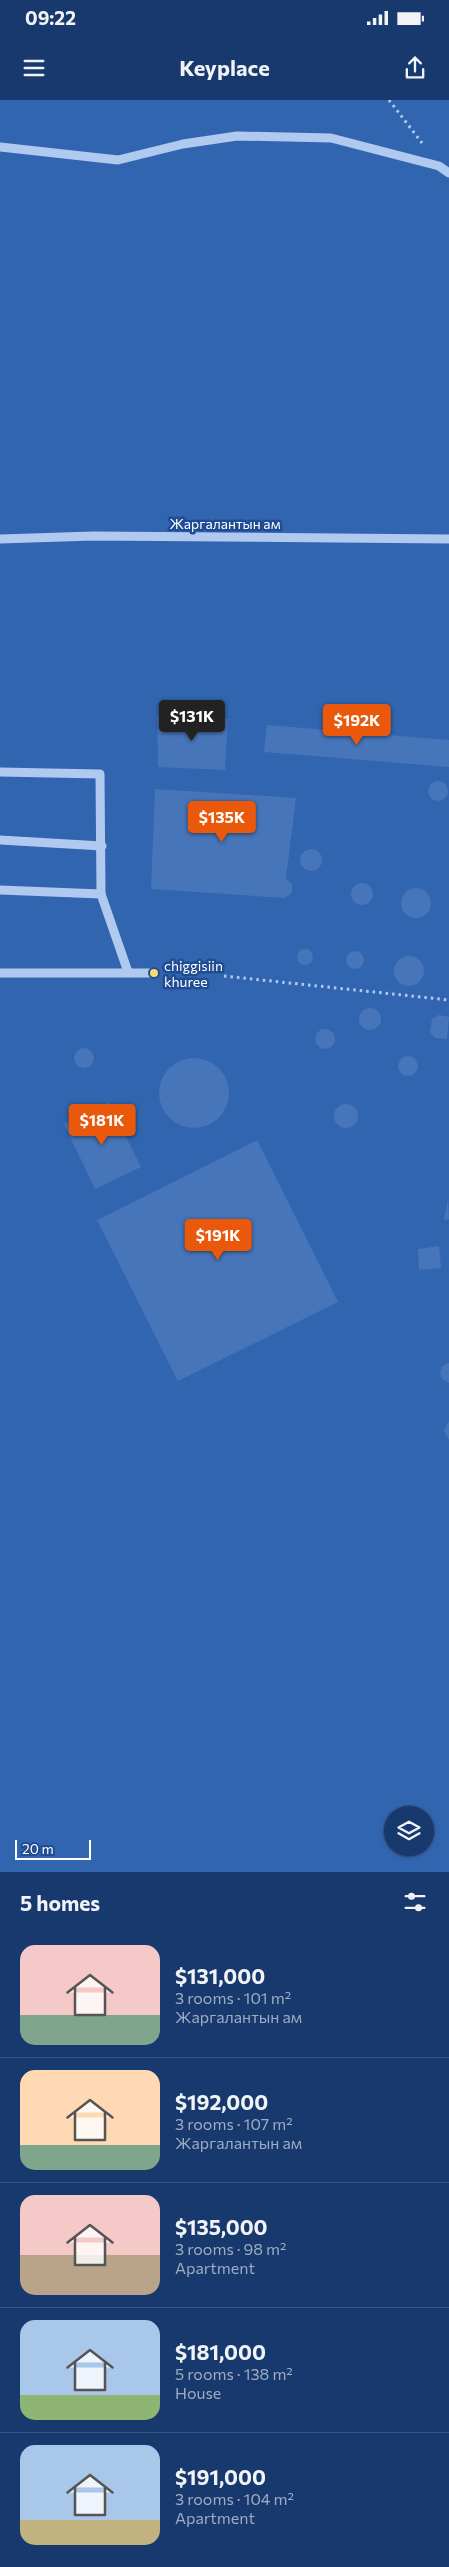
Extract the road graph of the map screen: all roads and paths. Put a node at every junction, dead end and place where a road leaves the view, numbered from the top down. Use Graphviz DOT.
graph roads {
  1 [pos="388,100"];
  2 [pos="0,147"];
  3 [pos="439,166"];
  4 [pos="449,173"];
  5 [pos="0,539"];
  6 [pos="449,539"];
  7 [pos="0,772"];
  8 [pos="0,840"];
  9 [pos="102,846"];
  10 [pos="0,890"];
  11 [pos="100,894"];
  12 [pos="128,972"];
  13 [pos="0,973"];
  14 [pos="154,973"];
  15 [pos="224,976"];
  16 [pos="449,1000"];
  1 -- 3 [label="path"];
  2 -- 3 [label="street"];
  3 -- 4 [label="street"];
  5 -- 6 [label="street, Жаргалантын ам"];
  7 -- 9 [label="street"];
  8 -- 9 [label="street"];
  9 -- 11 [label="street"];
  10 -- 11 [label="street"];
  11 -- 12 [label="street"];
  12 -- 13 [label="street"];
  12 -- 14 [label="street"];
  15 -- 16 [label="path"];
}
